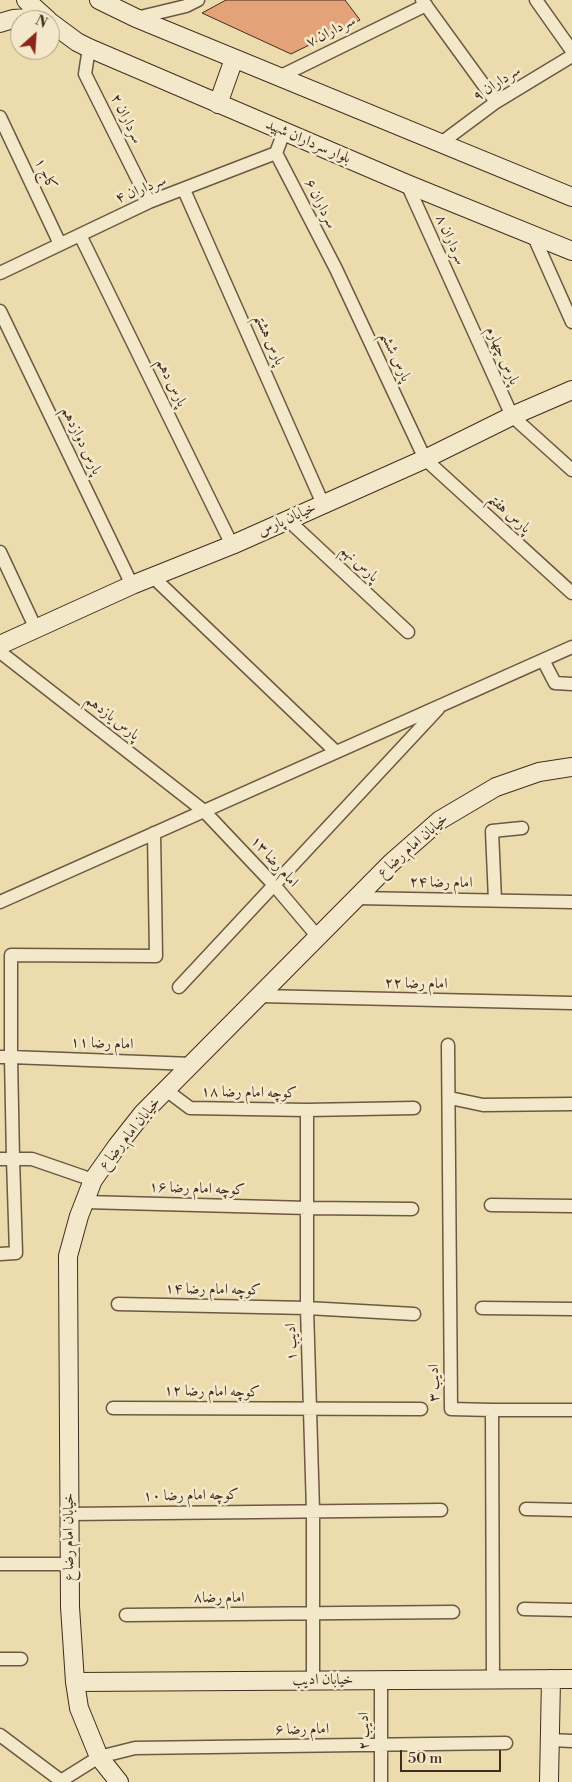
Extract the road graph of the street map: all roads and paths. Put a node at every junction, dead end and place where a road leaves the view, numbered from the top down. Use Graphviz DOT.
graph roads {
  1 [pos="26,0"];
  2 [pos="99,0"];
  3 [pos="198,0"];
  4 [pos="536,0"];
  5 [pos="424,2"];
  6 [pos="37,10"];
  7 [pos="136,18"];
  8 [pos="60,29"];
  9 [pos="89,48"];
  10 [pos="572,50"];
  11 [pos="572,56"];
  12 [pos="234,59"];
  13 [pos="279,77"];
  14 [pos="496,102"];
  15 [pos="218,104"];
  16 [pos="0,117"];
  17 [pos="284,132"];
  18 [pos="442,143"];
  19 [pos="276,154"];
  20 [pos="407,184"];
  21 [pos="184,190"];
  22 [pos="572,197"];
  23 [pos="149,202"];
  24 [pos="80,234"];
  25 [pos="534,237"];
  26 [pos="60,244"];
  27 [pos="572,251"];
  28 [pos="336,269"];
  29 [pos="0,273"];
  30 [pos="463,309"];
  31 [pos="0,311"];
  32 [pos="572,322"];
  33 [pos="572,390"];
  34 [pos="512,416"];
  35 [pos="425,459"];
  36 [pos="572,470"];
  37 [pos="323,504"];
  38 [pos="288,520"];
  39 [pos="232,545"];
  40 [pos="0,552"];
  41 [pos="153,577"];
  42 [pos="132,586"];
  43 [pos="572,593"];
  44 [pos="36,629"];
  45 [pos="408,632"];
  46 [pos="0,646"];
  47 [pos="572,647"];
  48 [pos="0,652"];
  49 [pos="543,660"];
  50 [pos="572,684"];
  51 [pos="442,704"];
  52 [pos="336,752"];
  53 [pos="572,767"];
  54 [pos="204,811"];
  55 [pos="522,828"];
  56 [pos="154,833"];
  57 [pos="274,885"];
  58 [pos="356,898"];
  59 [pos="495,900"];
  60 [pos="0,902"];
  61 [pos="572,902"];
  62 [pos="318,937"];
  63 [pos="6,955"];
  64 [pos="179,986"];
  65 [pos="259,996"];
  66 [pos="572,1003"];
  67 [pos="448,1045"];
  68 [pos="6,1057"];
  69 [pos="192,1064"];
  70 [pos="166,1090"];
  71 [pos="450,1098"];
  72 [pos="572,1104"];
  73 [pos="414,1108"];
  74 [pos="308,1110"];
  75 [pos="6,1159"];
  76 [pos="93,1180"];
  77 [pos="85,1202"];
  78 [pos="491,1206"];
  79 [pos="572,1206"];
  80 [pos="308,1208"];
  81 [pos="412,1209"];
  82 [pos="0,1254"];
  83 [pos="118,1304"];
  84 [pos="307,1308"];
  85 [pos="482,1308"];
  86 [pos="572,1309"];
  87 [pos="414,1314"];
  88 [pos="113,1408"];
  89 [pos="311,1409"];
  90 [pos="421,1409"];
  91 [pos="492,1410"];
  92 [pos="572,1410"];
  93 [pos="526,1509"];
  94 [pos="442,1510"];
  95 [pos="572,1510"];
  96 [pos="313,1511"];
  97 [pos="69,1514"];
  98 [pos="0,1564"];
  99 [pos="70,1564"];
  100 [pos="524,1610"];
  101 [pos="572,1610"];
  102 [pos="453,1612"];
  103 [pos="313,1614"];
  104 [pos="126,1615"];
  105 [pos="21,1658"];
  106 [pos="0,1659"];
  107 [pos="551,1679"];
  108 [pos="572,1679"];
  109 [pos="313,1680"];
  110 [pos="381,1680"];
  111 [pos="493,1680"];
  112 [pos="75,1682"];
  113 [pos="0,1735"];
  114 [pos="550,1740"];
  115 [pos="572,1741"];
  116 [pos="506,1743"];
  117 [pos="381,1745"];
  118 [pos="99,1757"];
  119 [pos="59,1781"];
  120 [pos="119,1782"];
  121 [pos="380,1782"];
  122 [pos="550,1782"];
  1 -- 6 [label="main road, بلوار سرداران شهید"];
  2 -- 7 [label="main road"];
  3 -- 7 [label="street"];
  4 -- 10 [label="street"];
  5 -- 13 [label="street, سرداران ۷"];
  5 -- 14 [label="street"];
  7 -- 12 [label="main road"];
  8 -- 9 [label="main road, بلوار سرداران شهید"];
  9 -- 15 [label="main road, بلوار سرداران شهید"];
  9 -- 23 [label="street, سرداران ۲"];
  11 -- 14 [label="street, سرداران ۹"];
  12 -- 13 [label="main road"];
  12 -- 15 [label="main road"];
  13 -- 18 [label="main road"];
  14 -- 18 [label="street, سرداران ۹"];
  15 -- 17 [label="main road, بلوار سرداران شهید"];
  16 -- 26 [label="street, کاج ۱"];
  17 -- 19 [label="street"];
  17 -- 20 [label="main road, بلوار سرداران شهید"];
  18 -- 22 [label="main road"];
  19 -- 21 [label="street, سرداران ۴"];
  19 -- 28 [label="street, سرداران ۶"];
  20 -- 25 [label="main road, بلوار سرداران شهید"];
  20 -- 30 [label="street, سرداران ۸"];
  21 -- 23 [label="street, سرداران ۴"];
  21 -- 37 [label="street, پارس‌‌ هشتم"];
  23 -- 24 [label="street, سرداران ۴"];
  24 -- 26 [label="street, سرداران ۴"];
  24 -- 39 [label="street, پارس‌‌ دهم"];
  25 -- 27 [label="main road, بلوار سرداران شهید"];
  25 -- 32 [label="street"];
  26 -- 29 [label="street, سرداران ۴"];
  28 -- 35 [label="street, پارس‌‌ ششم"];
  30 -- 34 [label="street, پارس‌‌ چهارم"];
  31 -- 42 [label="street, پارس‌‌ دوازدهم"];
  33 -- 34 [label="main road, خیابان پارس"];
  34 -- 35 [label="main road, خیابان پارس"];
  34 -- 36 [label="street"];
  35 -- 37 [label="main road, خیابان پارس"];
  35 -- 43 [label="street, پارس‌‌ هفتم"];
  37 -- 38 [label="main road, خیابان پارس"];
  38 -- 39 [label="main road, خیابان پارس"];
  38 -- 45 [label="street, پارس‌‌ نهم"];
  39 -- 41 [label="main road, خیابان پارس"];
  40 -- 44 [label="street"];
  41 -- 42 [label="main road, خیابان پارس"];
  41 -- 52 [label="street"];
  42 -- 44 [label="main road, خیابان پارس"];
  44 -- 46 [label="main road, خیابان پارس"];
  47 -- 49 [label="street"];
  48 -- 54 [label="street, پارس‌‌ یازدهم"];
  49 -- 50 [label="street"];
  49 -- 51 [label="street"];
  51 -- 52 [label="street"];
  51 -- 57 [label="street"];
  52 -- 54 [label="street"];
  53 -- 58 [label="main road, خیابان امام رضا ع"];
  54 -- 56 [label="street"];
  54 -- 57 [label="street, امام رضا ۱۳"];
  55 -- 59 [label="street, امام رضا ۲۴"];
  56 -- 60 [label="street"];
  56 -- 63 [label="street"];
  57 -- 62 [label="street, امام رضا ۱۳"];
  57 -- 64 [label="street"];
  58 -- 59 [label="street, امام رضا ۲۴"];
  58 -- 62 [label="main road, خیابان امام رضا ع"];
  59 -- 61 [label="street, امام رضا ۲۴"];
  62 -- 65 [label="main road, خیابان امام رضا ع"];
  63 -- 68 [label="street"];
  65 -- 66 [label="street, امام رضا ۲۲"];
  65 -- 69 [label="main road, خیابان امام رضا ع"];
  67 -- 71 [label="street, ادیب ۳"];
  68 -- 69 [label="street, امام رضا ۱۱"];
  68 -- 75 [label="street"];
  69 -- 70 [label="main road, خیابان امام رضا ع"];
  70 -- 74 [label="street, کوچه امام رضا ۱۸"];
  70 -- 76 [label="main road, خیابان امام رضا ع"];
  71 -- 72 [label="street"];
  71 -- 91 [label="street, ادیب ۳"];
  73 -- 74 [label="street"];
  74 -- 80 [label="street, ادیب ۱"];
  75 -- 76 [label="street"];
  75 -- 82 [label="street"];
  76 -- 77 [label="main road, خیابان امام رضا ع"];
  77 -- 80 [label="street, کوچه امام رضا ۱۶"];
  77 -- 97 [label="main road, خیابان امام رضا ع"];
  78 -- 79 [label="street"];
  80 -- 81 [label="street, کوچه امام رضا ۱۶"];
  80 -- 84 [label="street, ادیب ۱"];
  83 -- 84 [label="street, کوچه امام رضا ۱۴"];
  84 -- 87 [label="street, کوچه امام رضا ۱۴"];
  84 -- 89 [label="street, ادیب ۱"];
  85 -- 86 [label="street"];
  88 -- 89 [label="street, کوچه امام رضا ۱۲"];
  89 -- 90 [label="street, کوچه امام رضا ۱۲"];
  89 -- 96 [label="street, ادیب ۱"];
  91 -- 92 [label="street"];
  91 -- 111 [label="street"];
  93 -- 95 [label="street"];
  94 -- 96 [label="street, کوچه امام رضا ۱۰"];
  96 -- 97 [label="street, کوچه امام رضا ۱۰"];
  96 -- 103 [label="street, ادیب ۱"];
  97 -- 99 [label="main road, خیابان امام رضا ع"];
  98 -- 99 [label="street"];
  99 -- 112 [label="main road, خیابان امام رضا ع"];
  100 -- 101 [label="street"];
  102 -- 103 [label="street, امام رضا۸"];
  103 -- 104 [label="street, امام رضا۸"];
  103 -- 109 [label="street, ادیب ۱"];
  105 -- 106 [label="street"];
  107 -- 108 [label="main road, خیابان ادیب"];
  107 -- 111 [label="main road, خیابان ادیب"];
  107 -- 114 [label="main road"];
  109 -- 110 [label="main road, خیابان ادیب"];
  109 -- 112 [label="main road, خیابان ادیب"];
  110 -- 111 [label="main road, خیابان ادیب"];
  110 -- 117 [label="street, ادیب ۲"];
  112 -- 118 [label="main road, خیابان امام رضا ع"];
  113 -- 119 [label="street"];
  114 -- 115 [label="street"];
  114 -- 122 [label="main road"];
  116 -- 117 [label="street, امام رضا ۶"];
  117 -- 118 [label="street, امام رضا ۶"];
  117 -- 121 [label="street, ادیب ۲"];
  118 -- 119 [label="street, امام رضا ۶"];
  118 -- 120 [label="main road, خیابان امام رضا ع"];
}
